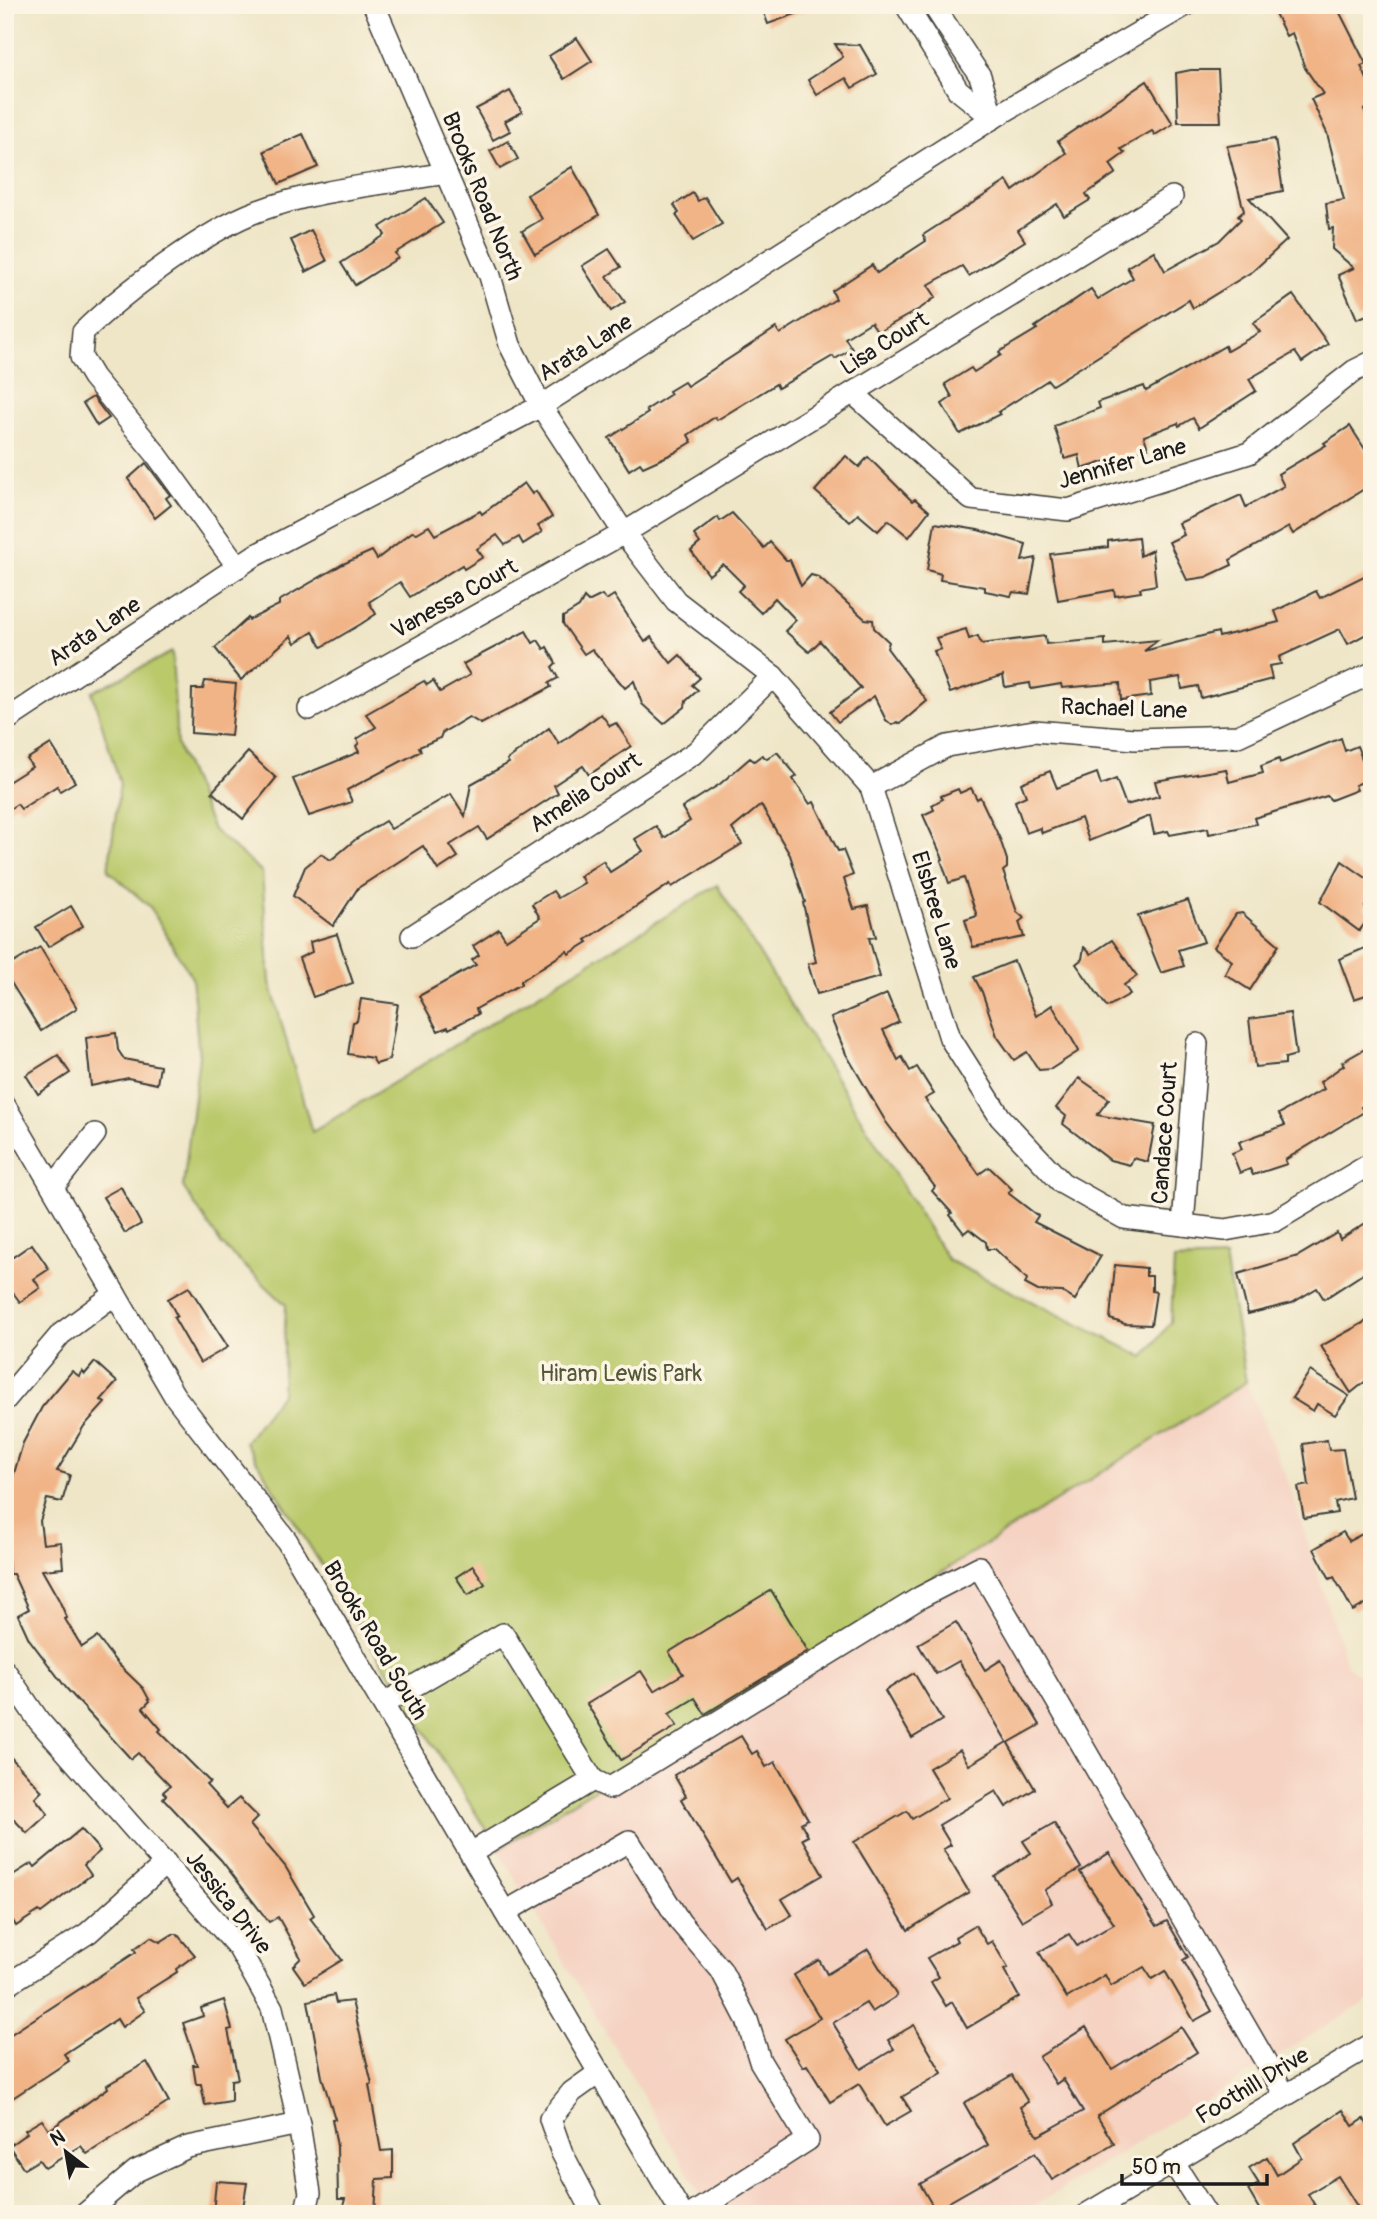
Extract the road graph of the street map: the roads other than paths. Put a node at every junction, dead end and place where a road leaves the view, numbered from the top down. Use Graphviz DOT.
graph roads {
  1 [pos="374,5"];
  2 [pos="906,5"];
  3 [pos="933,5"];
  4 [pos="1186,5"];
  5 [pos="993,118"];
  6 [pos="446,173"];
  7 [pos="1172,197"];
  8 [pos="1372,362"];
  9 [pos="853,393"];
  10 [pos="541,406"];
  11 [pos="624,533"];
  12 [pos="238,567"];
  13 [pos="1372,673"];
  14 [pos="773,676"];
  15 [pos="309,709"];
  16 [pos="5,721"];
  17 [pos="872,787"];
  18 [pos="412,936"];
  19 [pos="1197,1044"];
  20 [pos="5,1106"];
  21 [pos="95,1134"];
  22 [pos="1372,1163"];
  23 [pos="53,1187"];
  24 [pos="1183,1225"];
  25 [pos="116,1294"];
  26 [pos="5,1400"];
  27 [pos="5,1671"];
  28 [pos="383,1704"];
  29 [pos="593,1780"];
  30 [pos="471,1853"];
  31 [pos="166,1864"];
  32 [pos="505,1912"];
  33 [pos="5,1986"];
  34 [pos="1370,2048"];
  35 [pos="600,2072"];
  36 [pos="1285,2095"];
  37 [pos="299,2124"];
  38 [pos="1174,2162"];
  39 [pos="85,2214"];
  40 [pos="305,2214"];
  41 [pos="594,2214"];
  42 [pos="682,2214"];
  43 [pos="692,2214"];
  44 [pos="1087,2214"];
  45 [pos="1206,2214"];
  1 -- 6 [label="street, Brooks Road North"];
  2 -- 5 [label="street"];
  3 -- 5 [label="street"];
  4 -- 5 [label="street, Arata Lane"];
  5 -- 10 [label="street, Arata Lane"];
  6 -- 10 [label="street, Brooks Road North"];
  6 -- 12 [label="street"];
  7 -- 9 [label="street, Lisa Court"];
  8 -- 9 [label="street, Jennifer Lane"];
  9 -- 11 [label="street, Lisa Court"];
  10 -- 11 [label="street, Elsbree Lane"];
  10 -- 12 [label="street, Arata Lane"];
  11 -- 14 [label="street, Elsbree Lane"];
  11 -- 15 [label="street, Vanessa Court"];
  12 -- 16 [label="street, Arata Lane"];
  13 -- 17 [label="street, Rachael Lane"];
  14 -- 17 [label="street, Elsbree Lane"];
  14 -- 18 [label="street, Amelia Court"];
  17 -- 24 [label="street, Elsbree Lane"];
  19 -- 24 [label="street, Candace Court"];
  20 -- 23 [label="street, Brooks Road South"];
  21 -- 23 [label="street"];
  22 -- 24 [label="street, Elsbree Lane"];
  23 -- 25 [label="street, Brooks Road South"];
  25 -- 26 [label="street"];
  25 -- 28 [label="street, Brooks Road South"];
  27 -- 31 [label="street, Jessica Drive"];
  28 -- 29 [label="street"];
  28 -- 30 [label="street, Brooks Road South"];
  29 -- 30 [label="street"];
  29 -- 36 [label="street"];
  30 -- 32 [label="street, Brooks Road South"];
  31 -- 33 [label="street"];
  31 -- 37 [label="street, Jessica Drive"];
  32 -- 35 [label="street, Brooks Road South"];
  32 -- 43 [label="street"];
  34 -- 36 [label="street, Foothill Drive"];
  35 -- 41 [label="street"];
  35 -- 42 [label="street, Brooks Road South"];
  36 -- 38 [label="street, Foothill Drive"];
  37 -- 39 [label="street"];
  37 -- 40 [label="street, Jessica Drive"];
  38 -- 44 [label="street, Foothill Drive"];
  38 -- 45 [label="street"];
}
